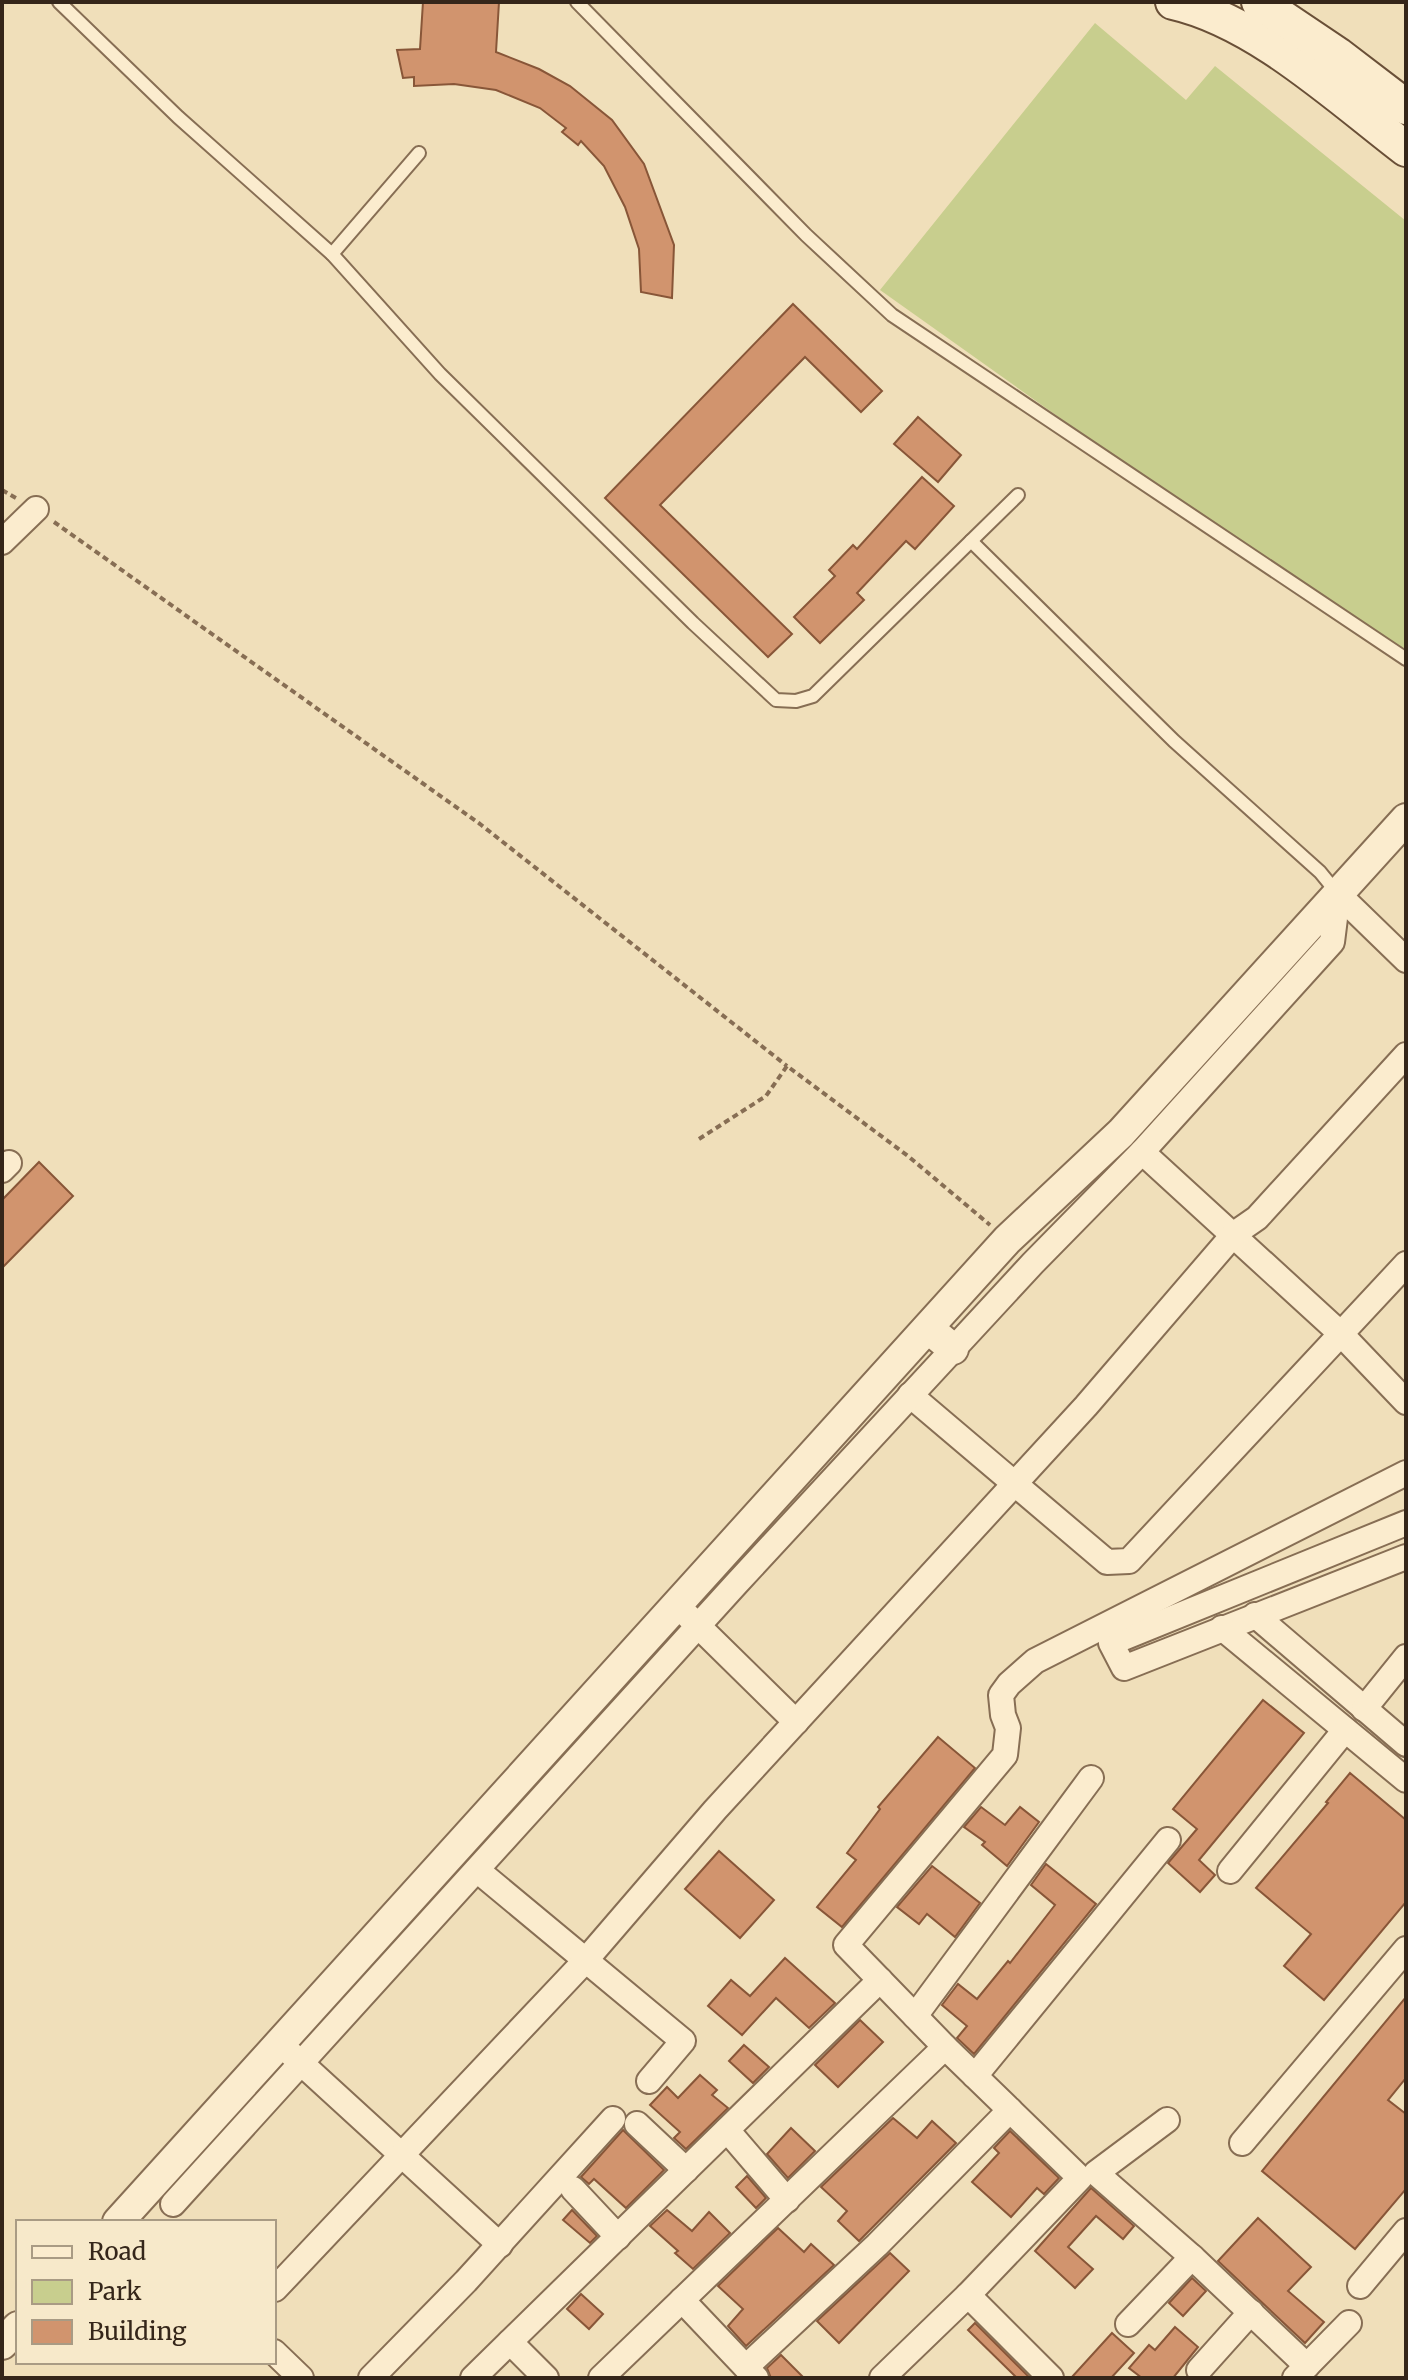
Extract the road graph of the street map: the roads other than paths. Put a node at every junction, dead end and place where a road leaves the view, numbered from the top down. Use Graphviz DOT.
graph roads {
  1 [pos="59,2"];
  2 [pos="577,2"];
  3 [pos="1173,2"];
  4 [pos="1259,2"];
  5 [pos="1406,107"];
  6 [pos="1406,149"];
  7 [pos="419,153"];
  8 [pos="332,254"];
  9 [pos="1018,495"];
  10 [pos="36,509"];
  11 [pos="971,541"];
  12 [pos="2,542"];
  13 [pos="1406,659"];
  14 [pos="1406,819"];
  15 [pos="1338,894"];
  16 [pos="1406,960"];
  17 [pos="1406,1055"];
  18 [pos="1142,1152"];
  19 [pos="1234,1234"];
  20 [pos="1406,1264"];
  21 [pos="928,1328"];
  22 [pos="1341,1334"];
  23 [pos="953,1349"];
  24 [pos="910,1395"];
  25 [pos="1406,1402"];
  26 [pos="1406,1473"];
  27 [pos="1016,1483"];
  28 [pos="1406,1523"];
  29 [pos="1406,1557"];
  30 [pos="688,1615"];
  31 [pos="1255,1615"];
  32 [pos="1222,1628"];
  33 [pos="1406,1657"];
  34 [pos="1364,1709"];
  35 [pos="796,1722"];
  36 [pos="1345,1730"];
  37 [pos="1406,1744"];
  38 [pos="1091,1778"];
  39 [pos="1406,1780"];
  40 [pos="1168,1840"];
  41 [pos="477,1870"];
  42 [pos="1230,1871"];
  43 [pos="1406,1949"];
  44 [pos="585,1961"];
  45 [pos="880,1980"];
  46 [pos="915,2016"];
  47 [pos="945,2047"];
  48 [pos="290,2052"];
  49 [pos="975,2076"];
  50 [pos="649,2081"];
  51 [pos="1010,2110"];
  52 [pos="1167,2120"];
  53 [pos="727,2130"];
  54 [pos="1242,2143"];
  55 [pos="402,2155"];
  56 [pos="686,2170"];
  57 [pos="1088,2176"];
  58 [pos="573,2189"];
  59 [pos="787,2200"];
  60 [pos="173,2204"];
  61 [pos="129,2218"];
  62 [pos="1406,2231"];
  63 [pos="618,2237"];
  64 [pos="500,2245"];
  65 [pos="1192,2257"];
  66 [pos="1360,2286"];
  67 [pos="276,2288"];
  68 [pos="968,2295"];
  69 [pos="682,2300"];
  70 [pos="1251,2312"];
  71 [pos="1349,2323"];
  72 [pos="1128,2324"];
  73 [pos="16,2329"];
  74 [pos="510,2342"];
  75 [pos="2,2344"];
  76 [pos="276,2354"];
  77 [pos="1199,2370"];
  78 [pos="1301,2372"];
  79 [pos="751,2373"];
  80 [pos="612,2375"];
  81 [pos="301,2378"];
  82 [pos="371,2378"];
  83 [pos="473,2378"];
  84 [pos="546,2378"];
  85 [pos="882,2378"];
  86 [pos="1051,2378"];
  1 -- 8 [label="lane"];
  2 -- 13 [label="lane"];
  3 -- 6 [label="main road"];
  4 -- 5 [label="main road"];
  7 -- 8 [label="lane"];
  8 -- 11 [label="lane"];
  9 -- 11 [label="lane"];
  10 -- 12 [label="street"];
  11 -- 15 [label="lane"];
  14 -- 15 [label="street"];
  15 -- 16 [label="street"];
  15 -- 18 [label="street"];
  15 -- 21 [label="street"];
  17 -- 19 [label="street"];
  18 -- 19 [label="street"];
  18 -- 23 [label="street"];
  19 -- 22 [label="street"];
  19 -- 27 [label="street"];
  20 -- 22 [label="street"];
  21 -- 23 [label="street"];
  21 -- 30 [label="street"];
  22 -- 25 [label="street"];
  22 -- 27 [label="street"];
  23 -- 24 [label="street"];
  24 -- 27 [label="street"];
  24 -- 30 [label="street"];
  26 -- 45 [label="street"];
  27 -- 35 [label="street"];
  28 -- 32 [label="street"];
  29 -- 31 [label="street"];
  30 -- 35 [label="street"];
  30 -- 41 [label="street"];
  30 -- 48 [label="street"];
  31 -- 32 [label="street"];
  31 -- 34 [label="street"];
  32 -- 36 [label="street"];
  33 -- 34 [label="street"];
  34 -- 37 [label="street"];
  35 -- 44 [label="street"];
  36 -- 39 [label="street"];
  36 -- 42 [label="street"];
  38 -- 46 [label="street"];
  40 -- 49 [label="street"];
  41 -- 44 [label="street"];
  41 -- 48 [label="street"];
  43 -- 54 [label="street"];
  44 -- 50 [label="street"];
  44 -- 55 [label="street"];
  45 -- 46 [label="street"];
  45 -- 53 [label="street"];
  46 -- 47 [label="street"];
  47 -- 49 [label="street"];
  47 -- 59 [label="street"];
  48 -- 55 [label="street"];
  48 -- 60 [label="street"];
  48 -- 61 [label="street"];
  49 -- 51 [label="street"];
  51 -- 57 [label="street"];
  51 -- 79 [label="street"];
  52 -- 57 [label="street"];
  53 -- 56 [label="street"];
  53 -- 59 [label="street"];
  55 -- 64 [label="street"];
  55 -- 67 [label="street"];
  56 -- 63 [label="street"];
  56 -- 64 [label="street"];
  57 -- 65 [label="street"];
  57 -- 68 [label="street"];
  58 -- 63 [label="street"];
  59 -- 69 [label="street"];
  62 -- 66 [label="street"];
  63 -- 74 [label="street"];
  64 -- 82 [label="street"];
  65 -- 70 [label="street"];
  65 -- 72 [label="street"];
  68 -- 85 [label="street"];
  68 -- 86 [label="street"];
  69 -- 79 [label="street"];
  69 -- 80 [label="street"];
  70 -- 77 [label="street"];
  70 -- 78 [label="street"];
  71 -- 78 [label="street"];
  73 -- 75 [label="street"];
  74 -- 83 [label="street"];
  74 -- 84 [label="street"];
  76 -- 81 [label="street"];
}
